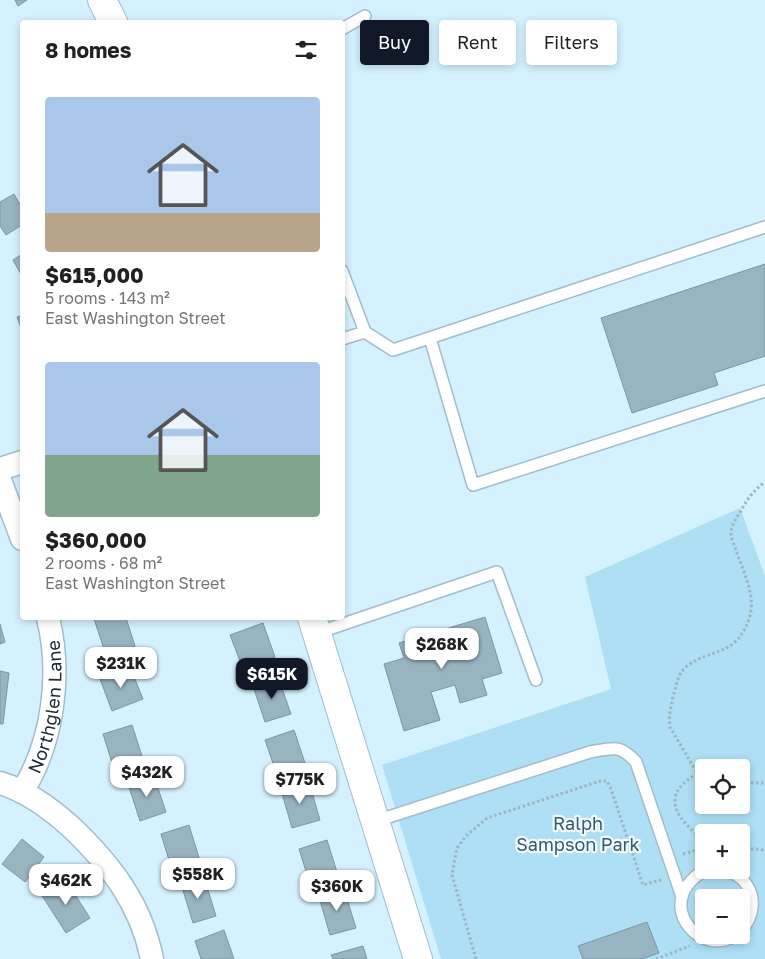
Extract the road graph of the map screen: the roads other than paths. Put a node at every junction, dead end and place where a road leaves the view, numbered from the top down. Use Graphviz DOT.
graph roads {
  1 [pos="102,0"];
  2 [pos="365,16"];
  3 [pos="112,20"];
  4 [pos="345,27"];
  5 [pos="765,227"];
  6 [pos="345,279"];
  7 [pos="365,332"];
  8 [pos="345,338"];
  9 [pos="430,338"];
  10 [pos="765,391"];
  11 [pos="20,463"];
  12 [pos="0,469"];
  13 [pos="0,480"];
  14 [pos="20,534"];
  15 [pos="345,616"];
  16 [pos="48,620"];
  17 [pos="331,620"];
  18 [pos="314,625"];
  19 [pos="536,680"];
  20 [pos="0,783"];
  21 [pos="22,792"];
  22 [pos="376,821"];
  23 [pos="695,876"];
  24 [pos="741,879"];
  25 [pos="749,889"];
  26 [pos="750,892"];
  27 [pos="682,897"];
  28 [pos="750,918"];
  29 [pos="695,933"];
  30 [pos="152,959"];
  31 [pos="418,959"];
  1 -- 3 [label="street"];
  2 -- 4 [label="lane"];
  5 -- 9 [label="lane"];
  6 -- 7 [label="lane"];
  7 -- 8 [label="lane"];
  7 -- 9 [label="lane"];
  9 -- 10 [label="lane"];
  11 -- 12 [label="street"];
  13 -- 14 [label="street"];
  15 -- 19 [label="lane"];
  16 -- 21 [label="street, Northglen Lane"];
  17 -- 18 [label="lane"];
  18 -- 22 [label="street"];
  20 -- 21 [label="street"];
  21 -- 30 [label="street"];
  22 -- 27 [label="lane"];
  22 -- 31 [label="street"];
  23 -- 27 [label="lane"];
  24 -- 25 [label="lane"];
  26 -- 28 [label="lane"];
  27 -- 29 [label="lane"];
}
